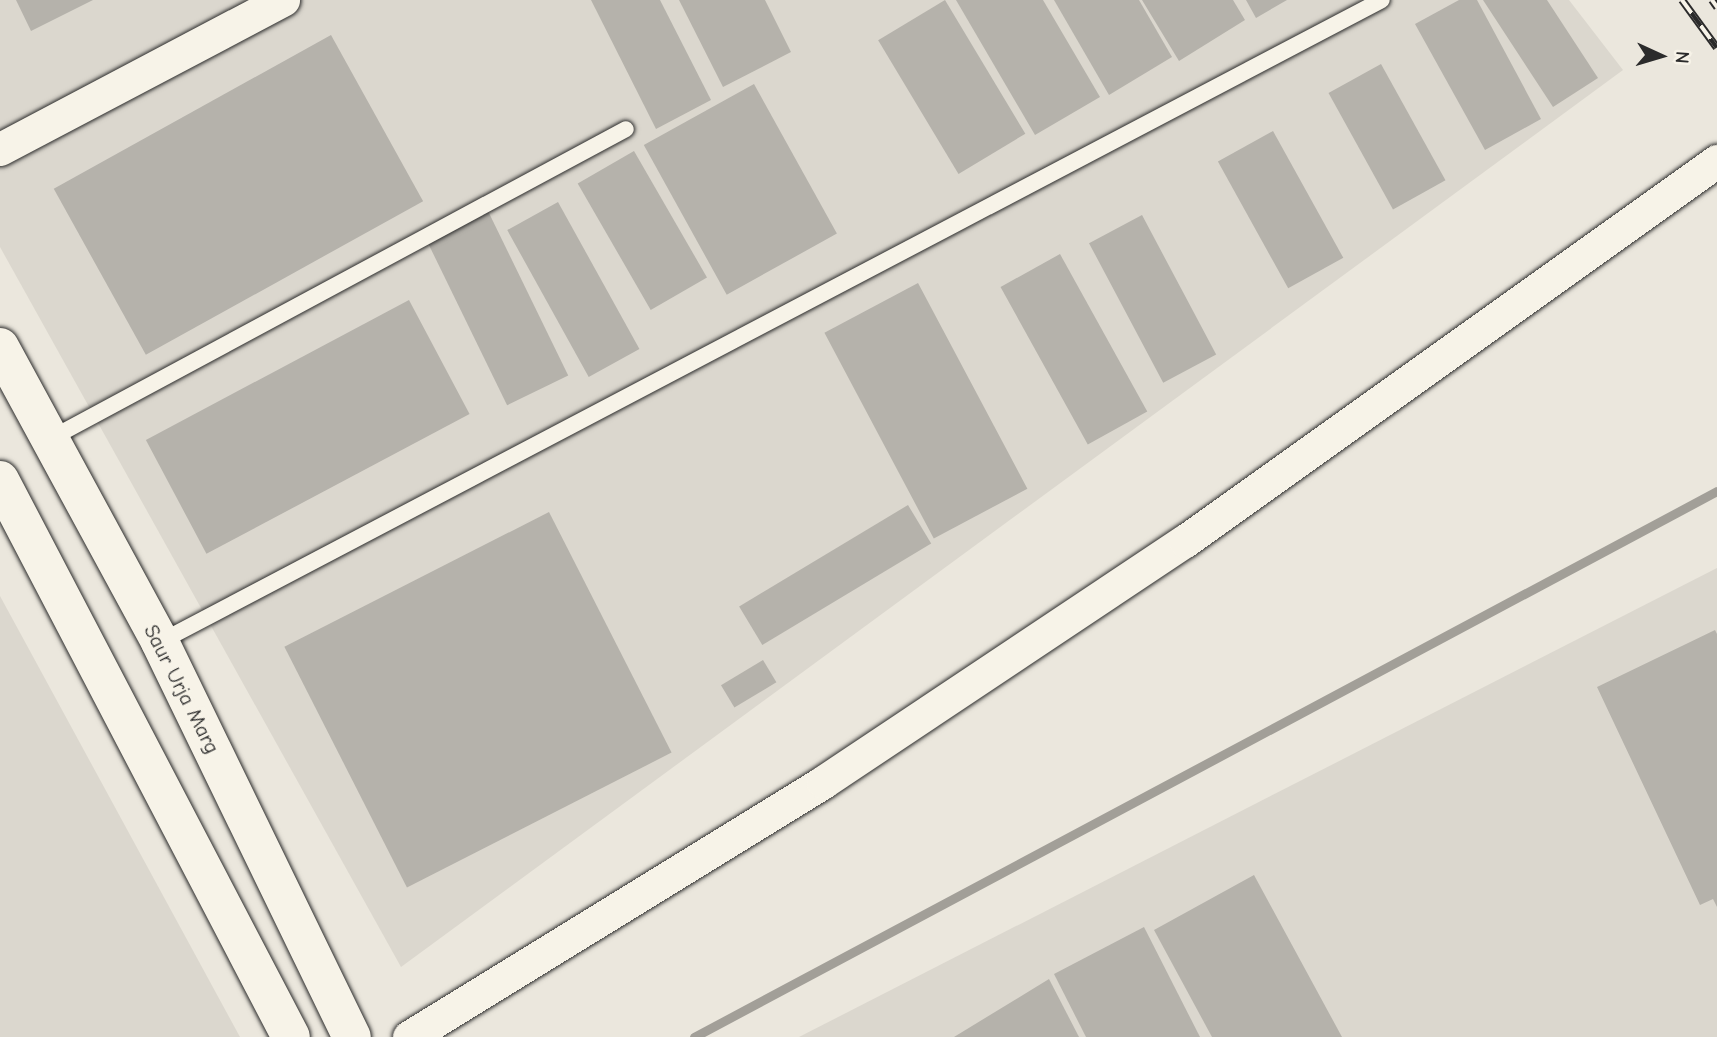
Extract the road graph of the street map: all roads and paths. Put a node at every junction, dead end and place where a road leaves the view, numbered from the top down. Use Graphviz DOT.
graph roads {
  1 [pos="283,0"];
  2 [pos="1382,0"];
  3 [pos="626,129"];
  4 [pos="0,149"];
  5 [pos="1717,160"];
  6 [pos="0,347"];
  7 [pos="46,441"];
  8 [pos="0,480"];
  9 [pos="160,642"];
  10 [pos="291,1037"];
  11 [pos="352,1037"];
  12 [pos="408,1037"];
  1 -- 4 [label="street"];
  2 -- 9 [label="lane"];
  3 -- 7 [label="lane"];
  5 -- 12 [label="street"];
  6 -- 7 [label="street, Saur Urja Marg"];
  7 -- 9 [label="street, Saur Urja Marg"];
  8 -- 10 [label="street"];
  9 -- 11 [label="street, Saur Urja Marg"];
}
